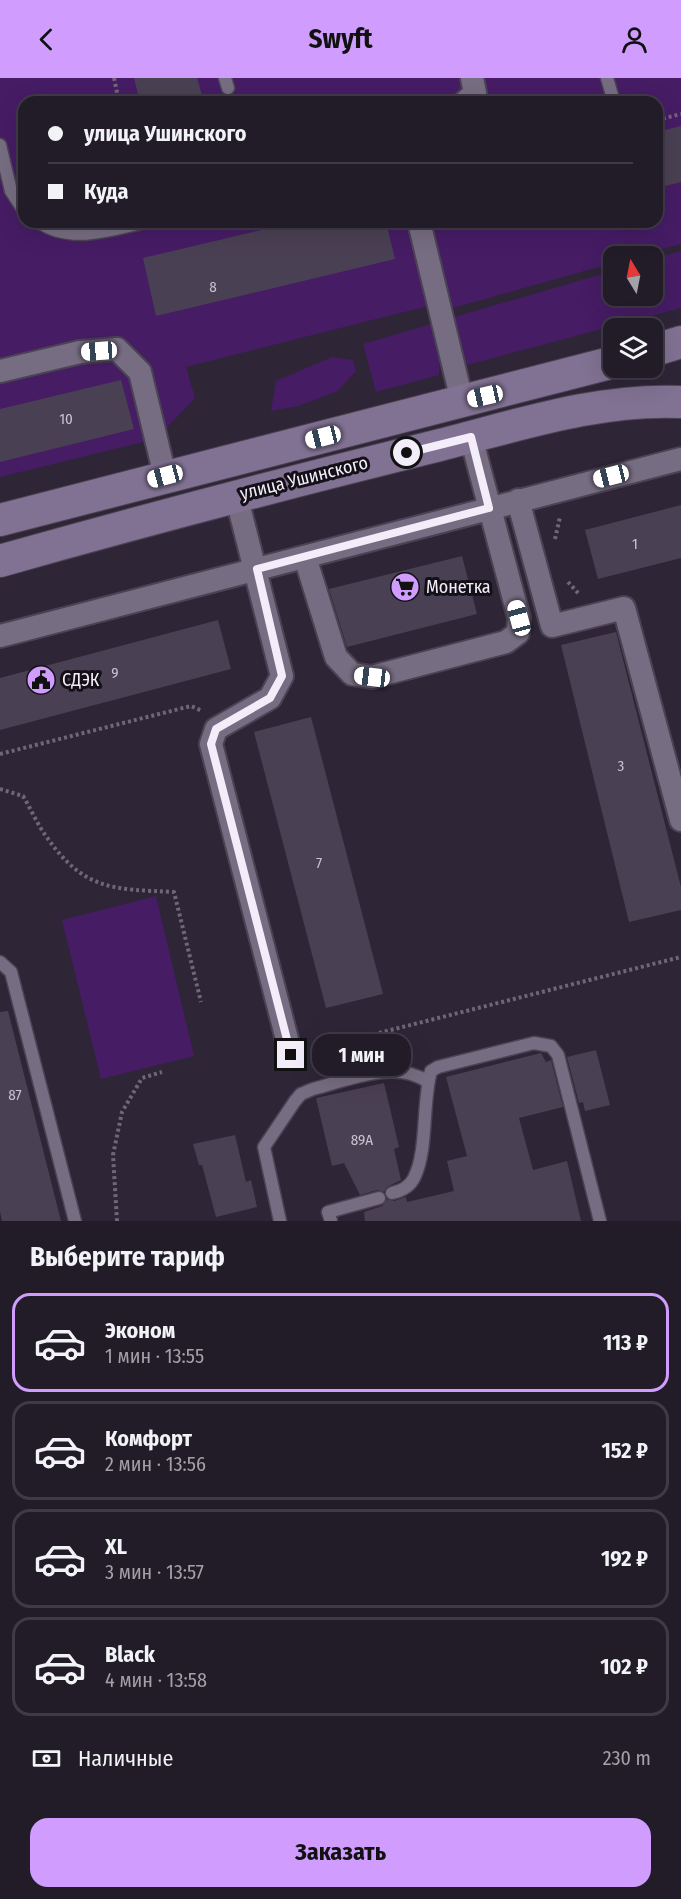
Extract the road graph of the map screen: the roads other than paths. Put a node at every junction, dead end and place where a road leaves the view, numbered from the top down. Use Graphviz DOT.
graph roads {
  1 [pos="472,78"];
  2 [pos="607,78"];
  3 [pos="472,96"];
  4 [pos="612,96"];
  5 [pos="0,145"];
  6 [pos="18,202"];
  7 [pos="48,228"];
  8 [pos="120,228"];
  9 [pos="420,228"];
  10 [pos="681,342"];
  11 [pos="663,348"];
  12 [pos="603,365"];
  13 [pos="0,371"];
  14 [pos="462,401"];
  15 [pos="681,402"];
  16 [pos="471,437"];
  17 [pos="681,459"];
  18 [pos="227,461"];
  19 [pos="165,476"];
  20 [pos="236,495"];
  21 [pos="518,500"];
  22 [pos="489,508"];
  23 [pos="0,520"];
  24 [pos="305,557"];
  25 [pos="0,561"];
  26 [pos="257,569"];
  27 [pos="0,636"];
  28 [pos="681,820"];
  29 [pos="0,962"];
  30 [pos="291,1055"];
  31 [pos="428,1082"];
  32 [pos="392,1193"];
  33 [pos="379,1198"];
  34 [pos="75,1221"];
  35 [pos="280,1221"];
  36 [pos="330,1221"];
  37 [pos="600,1221"];
  1 -- 3 [label="street"];
  2 -- 4 [label="lane"];
  5 -- 6 [label="lane"];
  7 -- 8 [label="lane"];
  9 -- 14 [label="street"];
  10 -- 11 [label="main road"];
  12 -- 14 [label="main road, улица Ушинского"];
  13 -- 19 [label="street"];
  14 -- 16 [label="main road"];
  14 -- 18 [label="main road, улица Ушинского"];
  15 -- 16 [label="main road, улица Ушинского"];
  16 -- 20 [label="main road, улица Ушинского"];
  16 -- 22 [label="street"];
  17 -- 21 [label="street"];
  18 -- 19 [label="main road, улица Ушинского"];
  18 -- 20 [label="main road"];
  19 -- 23 [label="main road, улица Ушинского"];
  20 -- 25 [label="main road, улица Ушинского"];
  20 -- 26 [label="street"];
  21 -- 22 [label="street"];
  21 -- 28 [label="street"];
  22 -- 24 [label="street"];
  22 -- 24 [label="street"];
  24 -- 26 [label="street"];
  26 -- 27 [label="street"];
  26 -- 30 [label="street"];
  29 -- 34 [label="lane"];
  31 -- 32 [label="lane"];
  31 -- 35 [label="lane"];
  31 -- 37 [label="lane"];
  33 -- 36 [label="lane"];
}
